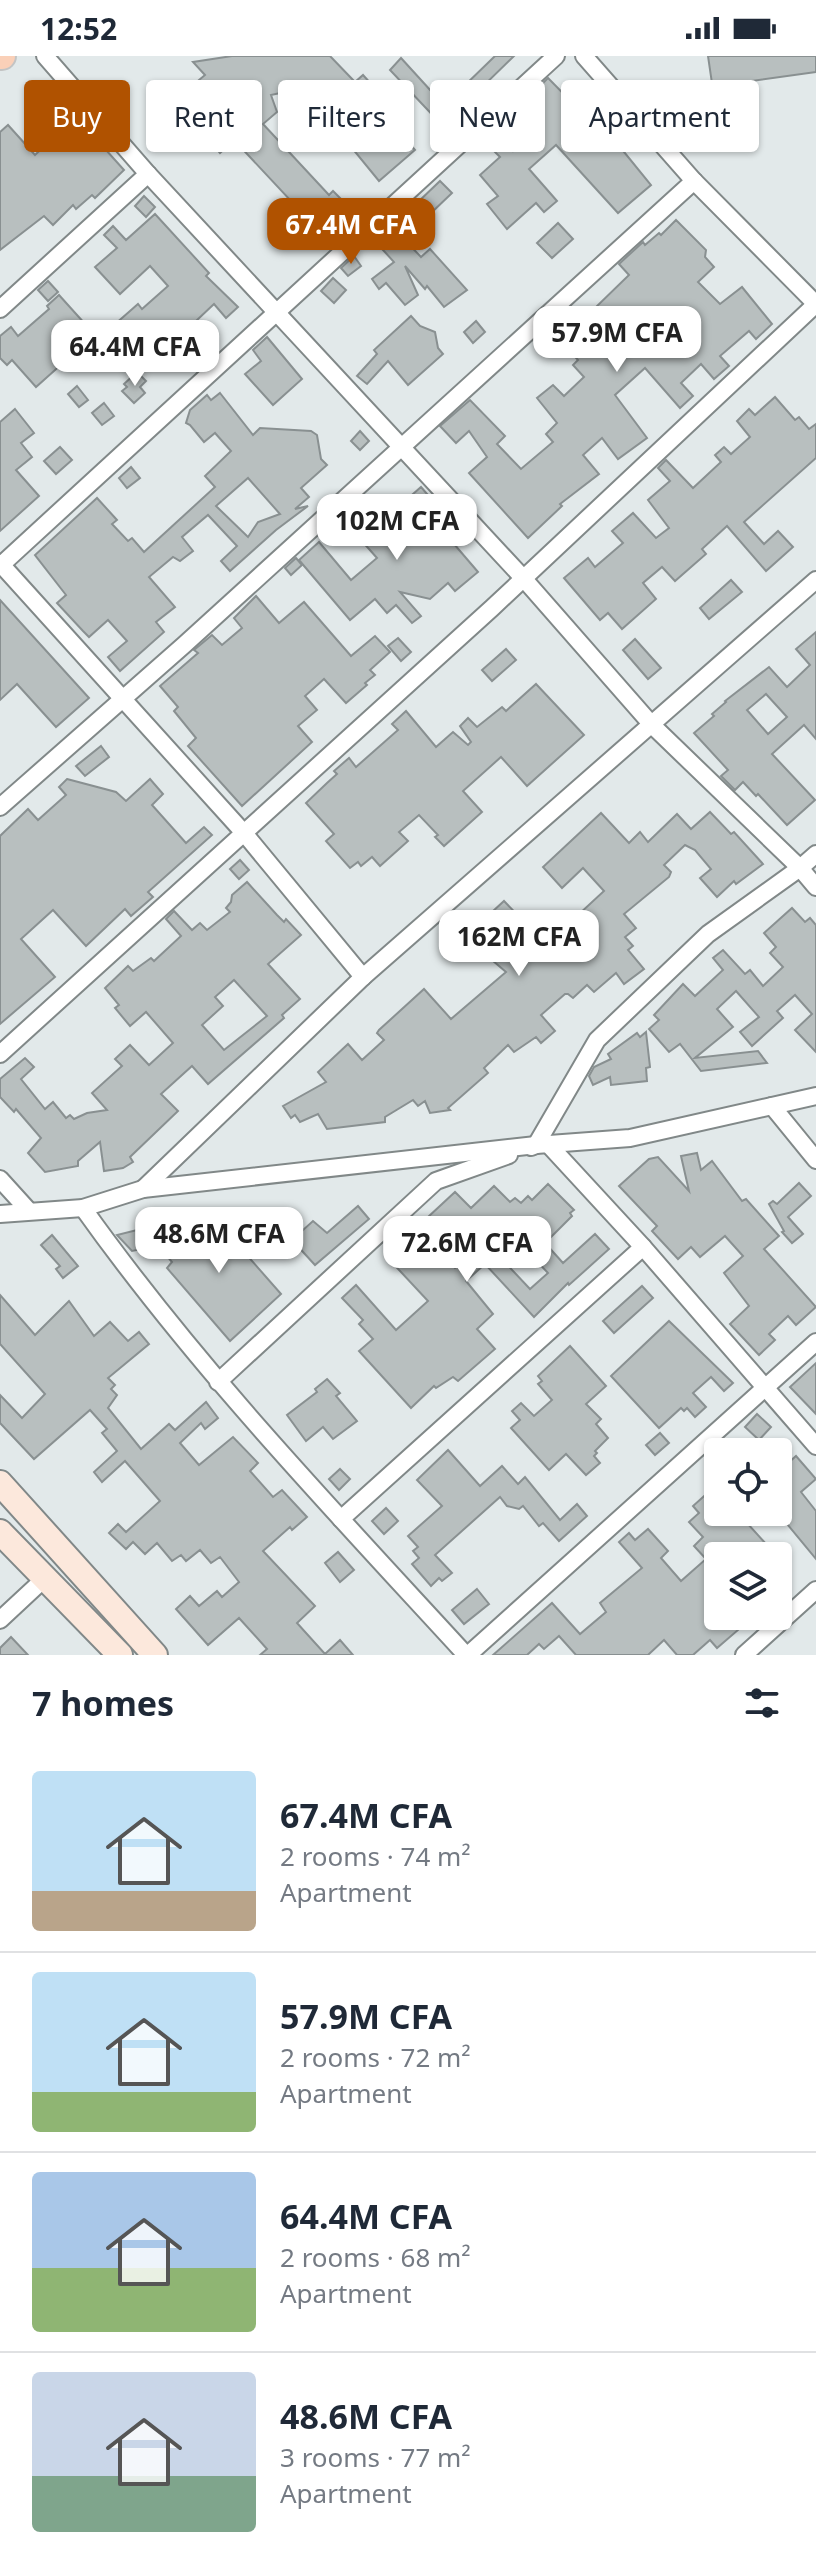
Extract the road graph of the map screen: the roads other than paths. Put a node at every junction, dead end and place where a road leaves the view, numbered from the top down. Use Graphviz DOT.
graph roads {
  1 [pos="45,56"];
  2 [pos="556,56"];
  3 [pos="584,56"];
  4 [pos="148,174"];
  5 [pos="694,181"];
  6 [pos="816,304"];
  7 [pos="0,309"];
  8 [pos="278,311"];
  9 [pos="402,447"];
  10 [pos="1,564"];
  11 [pos="524,579"];
  12 [pos="816,580"];
  13 [pos="123,699"];
  14 [pos="652,725"];
  15 [pos="0,807"];
  16 [pos="244,833"];
  17 [pos="816,854"];
  18 [pos="800,868"];
  19 [pos="816,887"];
  20 [pos="363,977"];
  21 [pos="0,1054"];
  22 [pos="816,1096"];
  23 [pos="772,1106"];
  24 [pos="542,1145"];
  25 [pos="816,1160"];
  26 [pos="0,1179"];
  27 [pos="143,1189"];
  28 [pos="83,1208"];
  29 [pos="29,1211"];
  30 [pos="0,1214"];
  31 [pos="643,1247"];
  32 [pos="816,1342"];
  33 [pos="218,1382"];
  34 [pos="764,1388"];
  35 [pos="816,1446"];
  36 [pos="0,1483"];
  37 [pos="341,1519"];
  38 [pos="0,1532"];
  39 [pos="44,1579"];
  40 [pos="816,1590"];
  41 [pos="0,1620"];
  42 [pos="120,1655"];
  43 [pos="155,1655"];
  44 [pos="467,1655"];
  45 [pos="744,1655"];
  1 -- 4 [label="street"];
  2 -- 8 [label="street"];
  3 -- 5 [label="street"];
  4 -- 7 [label="street"];
  4 -- 8 [label="street"];
  5 -- 6 [label="street"];
  5 -- 9 [label="street"];
  6 -- 11 [label="street"];
  8 -- 9 [label="street"];
  8 -- 10 [label="street"];
  9 -- 11 [label="street"];
  9 -- 13 [label="street"];
  10 -- 13 [label="street"];
  11 -- 14 [label="street"];
  11 -- 16 [label="street"];
  12 -- 14 [label="street"];
  13 -- 15 [label="street"];
  13 -- 16 [label="street"];
  14 -- 18 [label="street"];
  14 -- 20 [label="street"];
  16 -- 20 [label="street"];
  16 -- 21 [label="street"];
  17 -- 18 [label="street"];
  18 -- 19 [label="street"];
  18 -- 24 [label="street"];
  20 -- 27 [label="street"];
  22 -- 23 [label="street"];
  23 -- 24 [label="street"];
  23 -- 25 [label="street"];
  24 -- 27 [label="street"];
  24 -- 31 [label="street"];
  24 -- 33 [label="street"];
  26 -- 29 [label="street"];
  27 -- 28 [label="street"];
  28 -- 29 [label="street"];
  28 -- 33 [label="street"];
  29 -- 30 [label="street"];
  31 -- 34 [label="street"];
  31 -- 37 [label="street"];
  32 -- 34 [label="street"];
  33 -- 37 [label="street"];
  34 -- 35 [label="street"];
  34 -- 44 [label="street"];
  36 -- 43 [label="main road"];
  37 -- 44 [label="street"];
  38 -- 39 [label="main road"];
  39 -- 41 [label="street"];
  39 -- 42 [label="main road"];
  40 -- 45 [label="street"];
}
